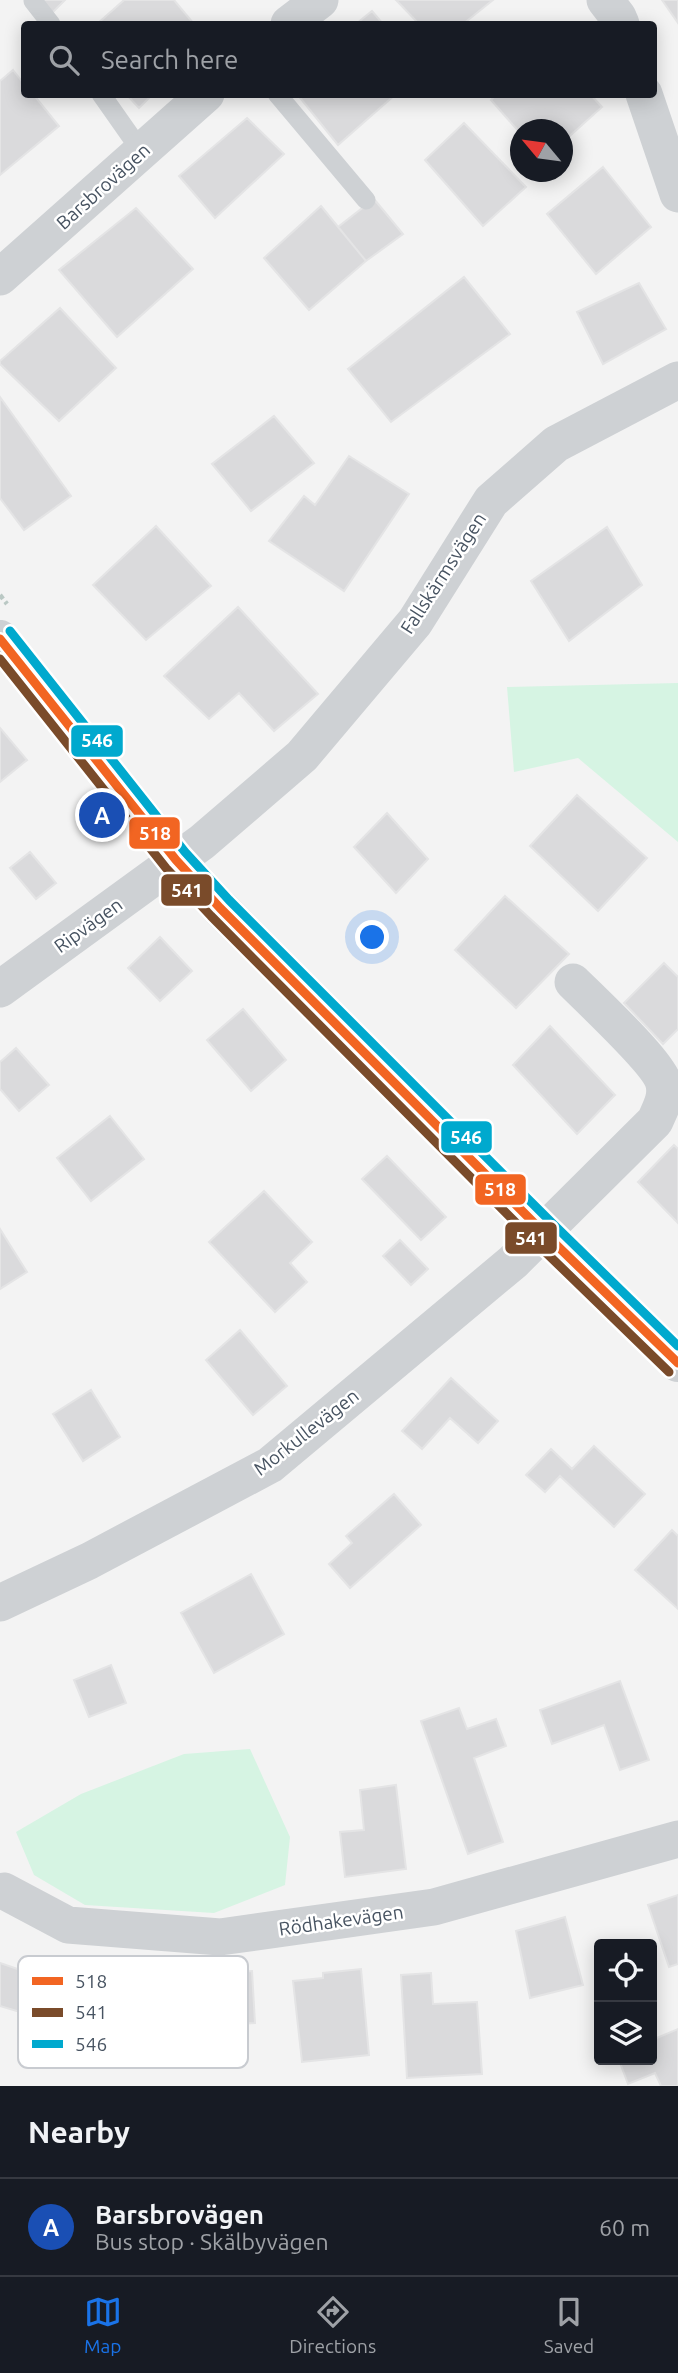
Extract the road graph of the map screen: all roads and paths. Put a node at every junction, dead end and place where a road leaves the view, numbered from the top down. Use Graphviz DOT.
graph roads {
  1 [pos="320,0"];
  2 [pos="605,0"];
  3 [pos="33,1"];
  4 [pos="49,21"];
  5 [pos="293,21"];
  6 [pos="620,21"];
  7 [pos="104,98"];
  8 [pos="201,98"];
  9 [pos="280,98"];
  10 [pos="645,98"];
  11 [pos="141,151"];
  12 [pos="678,194"];
  13 [pos="366,200"];
  14 [pos="0,277"];
  15 [pos="678,380"];
  16 [pos="0,639"];
  17 [pos="176,860"];
  18 [pos="573,982"];
  19 [pos="0,989"];
  20 [pos="543,1232"];
  21 [pos="678,1363"];
  22 [pos="0,1603"];
  23 [pos="678,1839"];
  24 [pos="4,1891"];
  1 -- 5 [label="street"];
  2 -- 6 [label="street"];
  3 -- 4 [label="lane"];
  7 -- 11 [label="lane"];
  8 -- 11 [label="street, Barsbrovägen"];
  9 -- 13 [label="lane"];
  10 -- 12 [label="street"];
  11 -- 14 [label="street, Barsbrovägen"];
  15 -- 17 [label="street, Fallskärmsvägen"];
  16 -- 17 [label="street"];
  17 -- 19 [label="street, Ripvägen"];
  17 -- 20 [label="street"];
  18 -- 20 [label="street, Morkullevägen"];
  20 -- 21 [label="street"];
  20 -- 22 [label="street, Morkullevägen"];
  23 -- 24 [label="street, Rödhakevägen"];
}
